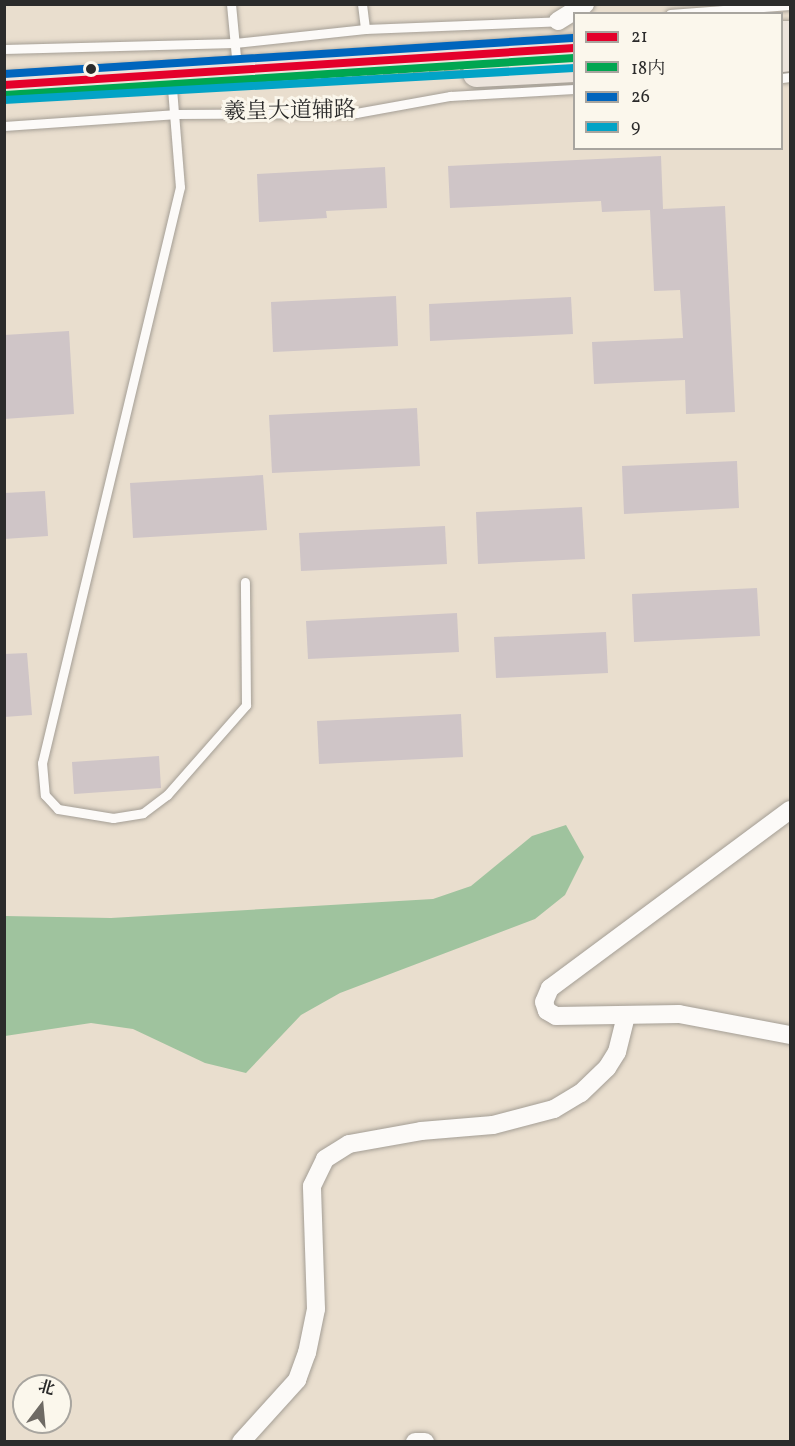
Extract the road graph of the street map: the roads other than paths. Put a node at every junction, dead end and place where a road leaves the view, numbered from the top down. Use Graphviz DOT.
graph roads {
  1 [pos="231,4"];
  2 [pos="362,4"];
  3 [pos="790,5"];
  4 [pos="697,12"];
  5 [pos="566,20"];
  6 [pos="365,28"];
  7 [pos="235,44"];
  8 [pos="573,48"];
  9 [pos="4,49"];
  10 [pos="573,68"];
  11 [pos="237,70"];
  12 [pos="4,86"];
  13 [pos="172,88"];
  14 [pos="573,89"];
  15 [pos="4,100"];
  16 [pos="174,114"];
  17 [pos="4,126"];
  18 [pos="245,582"];
  19 [pos="790,810"];
  20 [pos="626,1015"];
  21 [pos="790,1035"];
  22 [pos="241,1442"];
  23 [pos="415,1442"];
  24 [pos="425,1442"];
  1 -- 7 [label="lane"];
  2 -- 6 [label="lane"];
  3 -- 4 [label="lane"];
  5 -- 6 [label="lane"];
  6 -- 7 [label="lane"];
  7 -- 9 [label="lane"];
  7 -- 11 [label="lane"];
  8 -- 11 [label="main road"];
  10 -- 13 [label="main road"];
  11 -- 12 [label="main road"];
  13 -- 15 [label="main road"];
  13 -- 16 [label="lane"];
  14 -- 16 [label="lane, 羲皇大道辅路"];
  16 -- 17 [label="lane, 羲皇大道辅路"];
  16 -- 18 [label="lane"];
  19 -- 20 [label="street"];
  20 -- 21 [label="street"];
  20 -- 22 [label="street"];
  23 -- 24 [label="street"];
}
